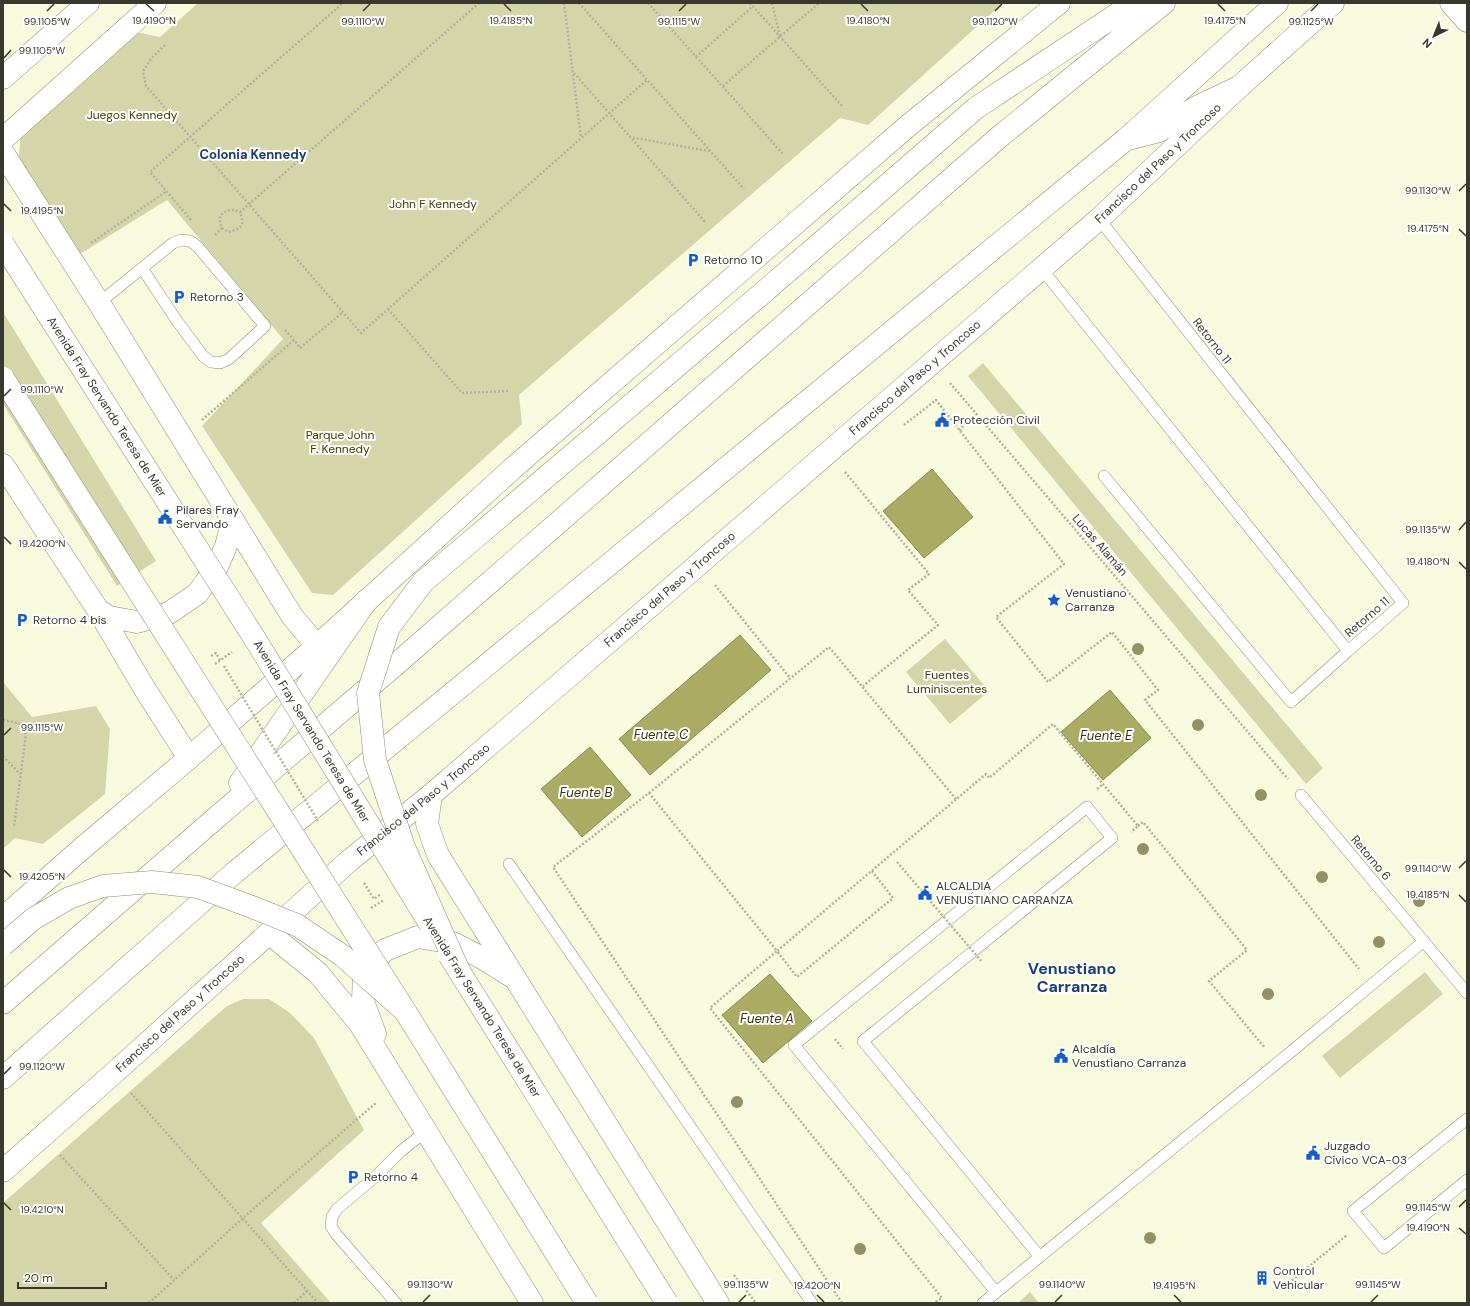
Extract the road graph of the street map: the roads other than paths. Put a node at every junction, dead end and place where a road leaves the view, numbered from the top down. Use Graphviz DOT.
graph roads {
  1 [pos="88,3"];
  2 [pos="155,3"];
  3 [pos="1059,3"];
  4 [pos="1134,3"];
  5 [pos="1164,3"];
  6 [pos="1277,3"];
  7 [pos="1333,3"];
  8 [pos="1451,3"];
  9 [pos="1467,21"];
  10 [pos="3,78"];
  11 [pos="1239,87"];
  12 [pos="3,139"];
  13 [pos="1125,140"];
  14 [pos="3,153"];
  15 [pos="1098,219"];
  16 [pos="3,244"];
  17 [pos="142,268"];
  18 [pos="1041,268"];
  19 [pos="99,303"];
  20 [pos="3,378"];
  21 [pos="3,466"];
  22 [pos="1104,476"];
  23 [pos="233,520"];
  24 [pos="367,600"];
  25 [pos="98,610"];
  26 [pos="317,646"];
  27 [pos="1348,651"];
  28 [pos="189,758"];
  29 [pos="431,795"];
  30 [pos="1301,795"];
  31 [pos="217,817"];
  32 [pos="509,864"];
  33 [pos="3,918"];
  34 [pos="270,934"];
  35 [pos="1424,941"];
  36 [pos="3,945"];
  37 [pos="459,971"];
  38 [pos="515,978"];
  39 [pos="1467,993"];
  40 [pos="3,1003"];
  41 [pos="405,1011"];
  42 [pos="3,1078"];
  43 [pos="397,1085"];
  44 [pos="1467,1119"];
  45 [pos="426,1131"];
  46 [pos="3,1171"];
  47 [pos="1467,1180"];
  48 [pos="1040,1257"];
  49 [pos="996,1292"];
  50 [pos="396,1303"];
  51 [pos="532,1303"];
  52 [pos="587,1303"];
  53 [pos="667,1303"];
  54 [pos="718,1303"];
  55 [pos="812,1303"];
  56 [pos="983,1303"];
  1 -- 10 [label="main road"];
  2 -- 12 [label="main road"];
  3 -- 24 [label="main road"];
  4 -- 37 [label="main road, bridge"];
  5 -- 31 [label="main road"];
  6 -- 13 [label="main road"];
  7 -- 11 [label="main road, Francisco del Paso y Troncoso"];
  8 -- 9 [label="main road"];
  11 -- 13 [label="main road"];
  11 -- 15 [label="main road, Francisco del Paso y Troncoso"];
  13 -- 42 [label="main road"];
  14 -- 19 [label="main road"];
  15 -- 18 [label="main road, Francisco del Paso y Troncoso"];
  15 -- 27 [label="lane, Retorno 11"];
  16 -- 37 [label="main road, Avenida Fray Servando Teresa de Mier, bridge"];
  17 -- 17 [label="lane"];
  17 -- 19 [label="lane"];
  18 -- 27 [label="lane, Retorno 11"];
  18 -- 29 [label="main road, Francisco del Paso y Troncoso"];
  19 -- 23 [label="main road"];
  20 -- 41 [label="main road, bridge"];
  21 -- 25 [label="main road"];
  22 -- 27 [label="lane"];
  23 -- 25 [label="main road"];
  23 -- 26 [label="main road"];
  24 -- 26 [label="main road"];
  24 -- 31 [label="main road"];
  25 -- 28 [label="main road"];
  26 -- 28 [label="main road"];
  28 -- 33 [label="main road"];
  29 -- 34 [label="main road, Francisco del Paso y Troncoso"];
  29 -- 38 [label="main road"];
  30 -- 35 [label="lane, Retorno 6"];
  31 -- 40 [label="main road"];
  32 -- 55 [label="lane"];
  34 -- 43 [label="main road"];
  34 -- 46 [label="main road, Francisco del Paso y Troncoso"];
  35 -- 39 [label="lane, Retorno 6"];
  35 -- 48 [label="lane"];
  36 -- 41 [label="main road, bridge"];
  37 -- 53 [label="main road, Avenida Fray Servando Teresa de Mier, bridge"];
  38 -- 43 [label="main road"];
  38 -- 54 [label="main road"];
  41 -- 52 [label="main road, bridge"];
  43 -- 45 [label="main road"];
  44 -- 47 [label="lane"];
  45 -- 50 [label="lane"];
  45 -- 51 [label="main road"];
  48 -- 49 [label="lane"];
  48 -- 49 [label="lane"];
  49 -- 56 [label="lane"];
}
